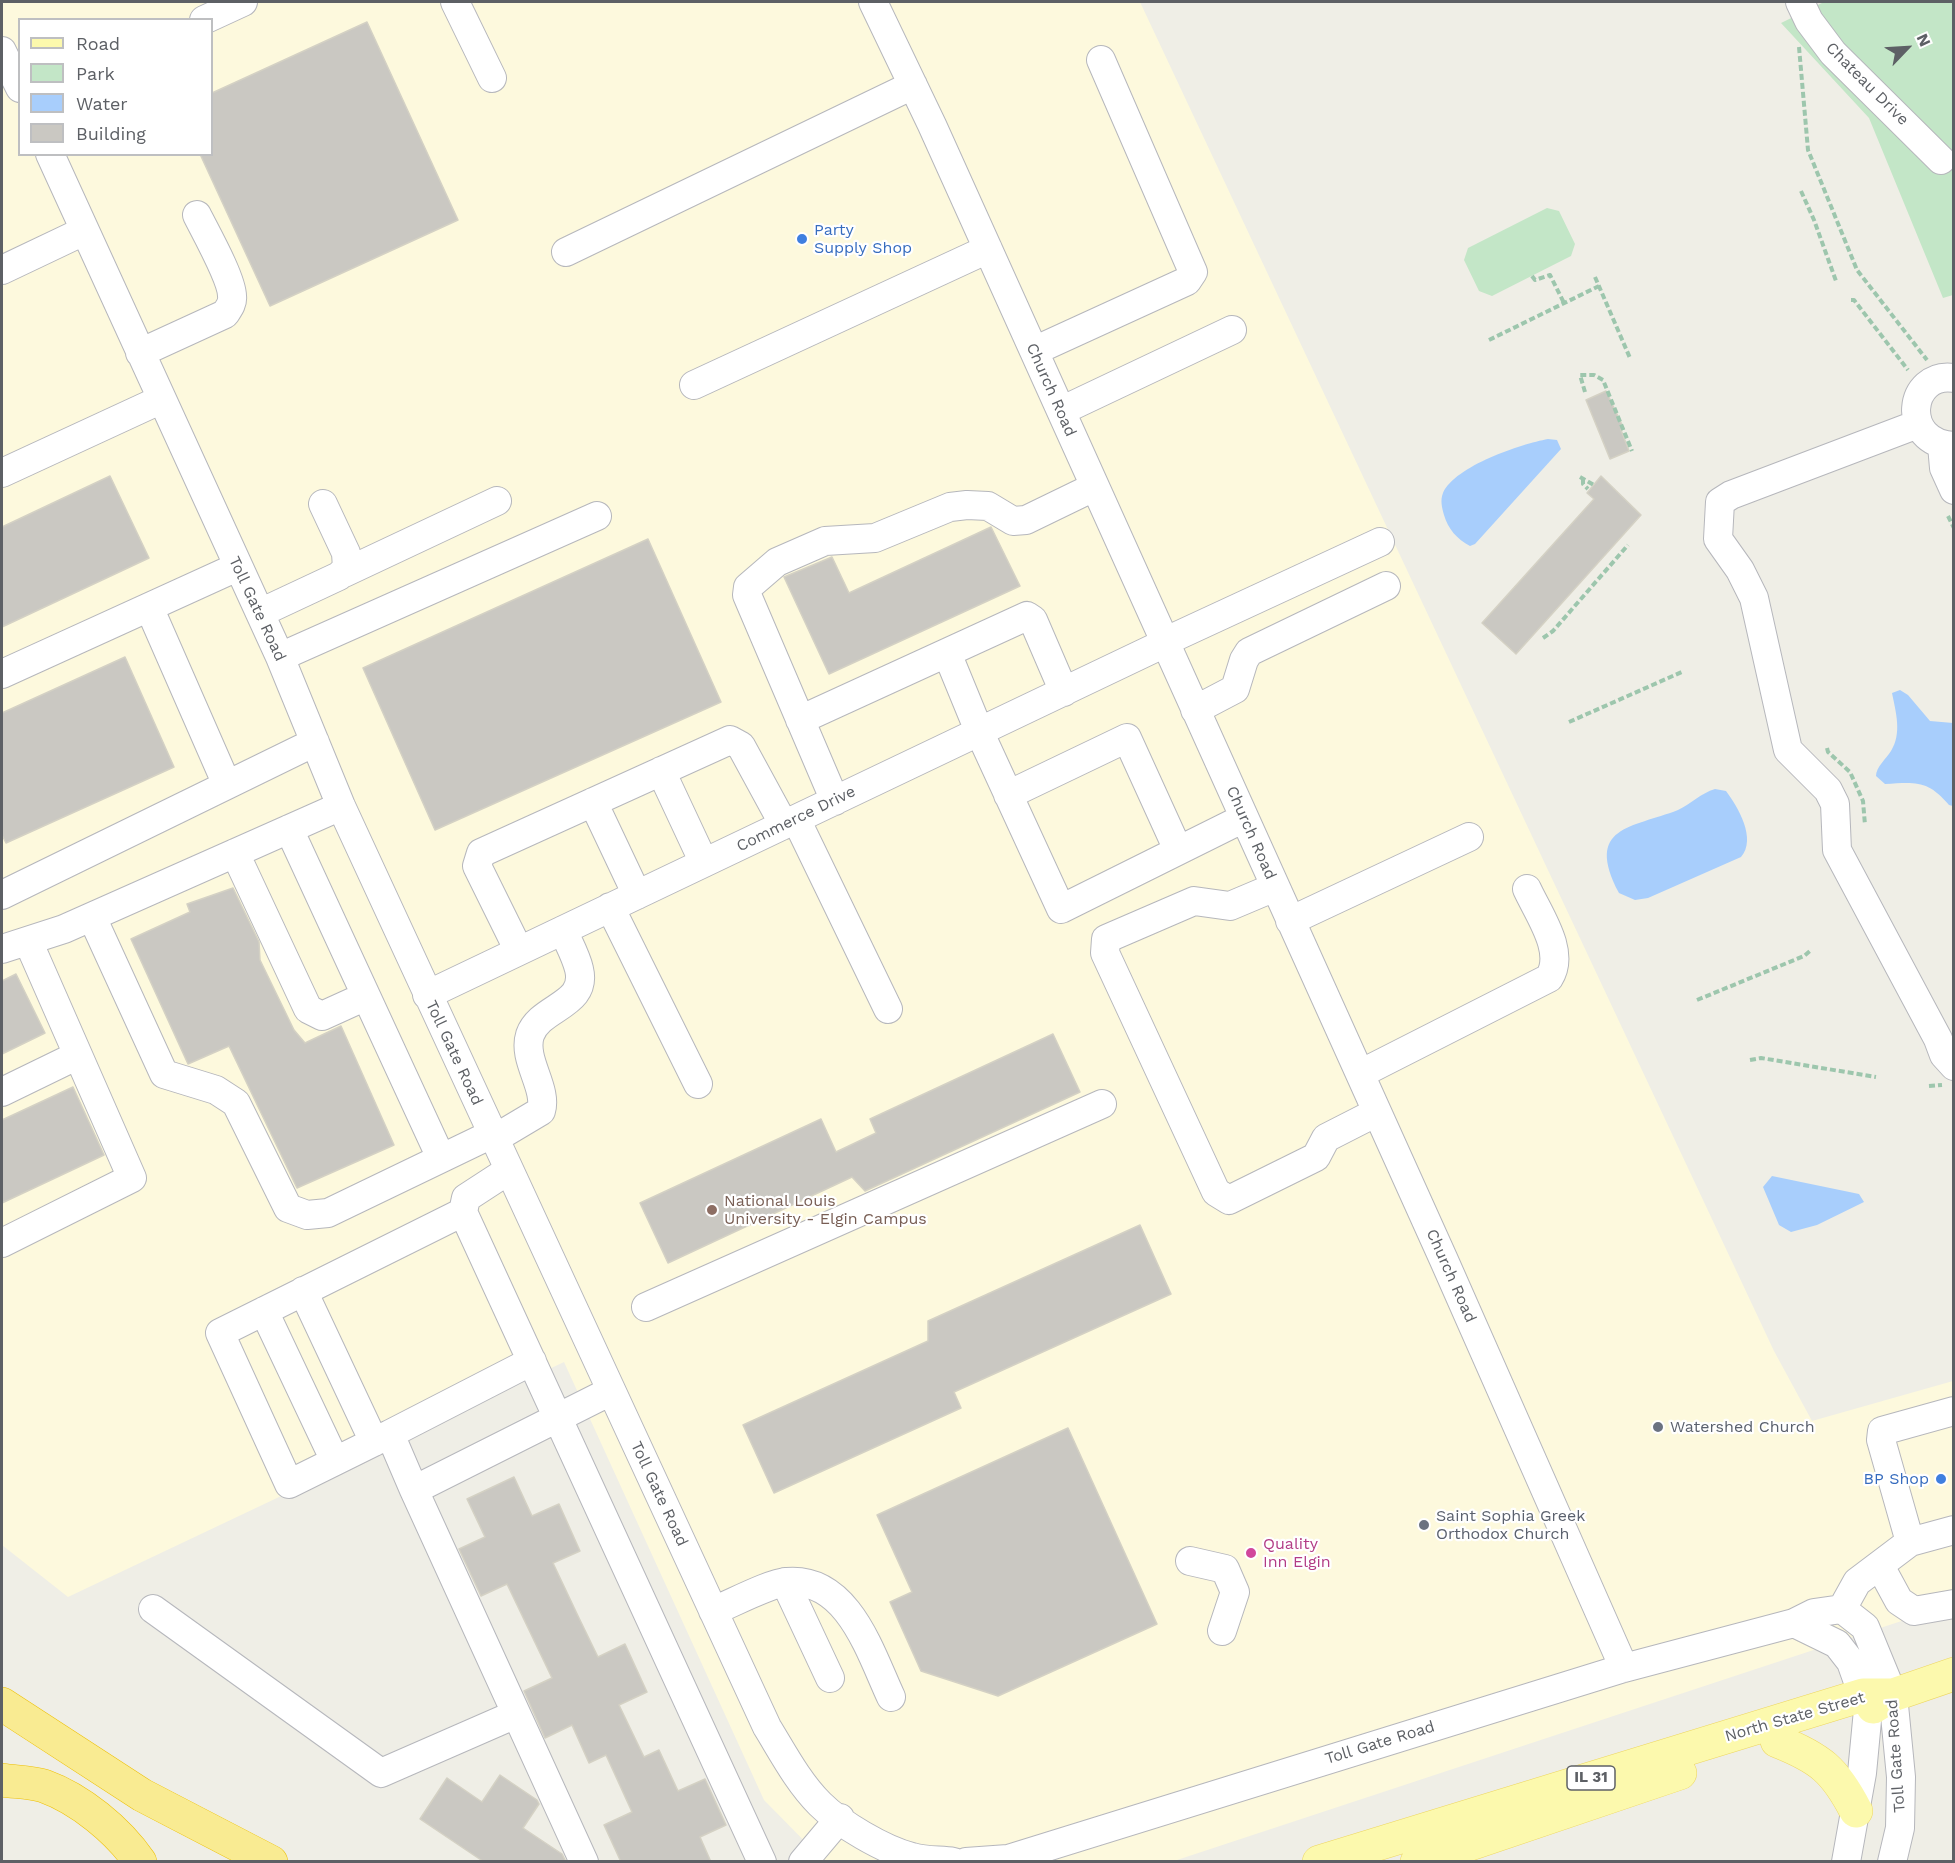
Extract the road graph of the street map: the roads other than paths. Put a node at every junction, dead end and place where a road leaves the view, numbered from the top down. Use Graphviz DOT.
graph roads {
  1 [pos="243,2"];
  2 [pos="455,2"];
  3 [pos="873,2"];
  4 [pos="1800,2"];
  5 [pos="208,18"];
  6 [pos="2,51"];
  7 [pos="1101,60"];
  8 [pos="492,78"];
  9 [pos="18,84"];
  10 [pos="913,86"];
  11 [pos="51,156"];
  12 [pos="1941,160"];
  13 [pos="197,215"];
  14 [pos="84,231"];
  15 [pos="988,249"];
  16 [pos="566,252"];
  17 [pos="2,270"];
  18 [pos="1232,330"];
  19 [pos="1034,351"];
  20 [pos="140,353"];
  21 [pos="1953,378"];
  22 [pos="694,385"];
  23 [pos="160,400"];
  24 [pos="1061,411"];
  25 [pos="1917,424"];
  26 [pos="1948,445"];
  27 [pos="2,473"];
  28 [pos="1094,487"];
  29 [pos="496,501"];
  30 [pos="1951,503"];
  31 [pos="323,504"];
  32 [pos="597,516"];
  33 [pos="1380,542"];
  34 [pos="237,567"];
  35 [pos="344,573"];
  36 [pos="1386,586"];
  37 [pos="148,607"];
  38 [pos="260,613"];
  39 [pos="1165,643"];
  40 [pos="947,654"];
  41 [pos="280,657"];
  42 [pos="2,674"];
  43 [pos="1064,692"];
  44 [pos="1195,710"];
  45 [pos="800,720"];
  46 [pos="979,731"];
  47 [pos="315,742"];
  48 [pos="661,771"];
  49 [pos="227,785"];
  50 [pos="1008,795"];
  51 [pos="834,801"];
  52 [pos="593,802"];
  53 [pos="341,806"];
  54 [pos="1244,818"];
  55 [pos="790,822"];
  56 [pos="289,829"];
  57 [pos="1469,837"];
  58 [pos="1178,850"];
  59 [pos="235,853"];
  60 [pos="704,863"];
  61 [pos="1275,887"];
  62 [pos="1527,889"];
  63 [pos="3,890"];
  64 [pos="637,895"];
  65 [pos="610,907"];
  66 [pos="92,917"];
  67 [pos="1290,921"];
  68 [pos="563,930"];
  69 [pos="15,945"];
  70 [pos="519,951"];
  71 [pos="427,995"];
  72 [pos="366,996"];
  73 [pos="888,1009"];
  74 [pos="78,1055"];
  75 [pos="1953,1066"];
  76 [pos="1360,1074"];
  77 [pos="698,1084"];
  78 [pos="2,1092"];
  79 [pos="1102,1104"];
  80 [pos="1377,1112"];
  81 [pos="493,1136"];
  82 [pos="441,1158"];
  83 [pos="509,1170"];
  84 [pos="463,1212"];
  85 [pos="2,1243"];
  86 [pos="303,1291"];
  87 [pos="646,1307"];
  88 [pos="264,1311"];
  89 [pos="532,1361"];
  90 [pos="612,1390"];
  91 [pos="1953,1411"];
  92 [pos="558,1418"];
  93 [pos="382,1438"];
  94 [pos="334,1461"];
  95 [pos="414,1490"];
  96 [pos="1953,1530"];
  97 [pos="1910,1542"];
  98 [pos="1190,1561"];
  99 [pos="1880,1566"];
  100 [pos="785,1582"];
  101 [pos="1953,1605"];
  102 [pos="153,1609"];
  103 [pos="1842,1609"];
  104 [pos="714,1611"];
  105 [pos="1794,1623"];
  106 [pos="1222,1631"];
  107 [pos="1624,1668"];
  108 [pos="1953,1674"];
  109 [pos="831,1678"];
  110 [pos="891,1697"];
  111 [pos="1874,1700"];
  112 [pos="2,1704"];
  113 [pos="516,1714"];
  114 [pos="1777,1741"];
  115 [pos="2,1780"];
  116 [pos="1856,1811"];
  117 [pos="840,1818"];
  118 [pos="140,1862"];
  119 [pos="271,1862"];
  120 [pos="584,1862"];
  121 [pos="762,1862"];
  122 [pos="804,1862"];
  123 [pos="954,1862"];
  124 [pos="966,1862"];
  125 [pos="1319,1862"];
  126 [pos="1417,1862"];
  127 [pos="1846,1862"];
  128 [pos="1892,1862"];
  1 -- 5 [label="street"];
  2 -- 8 [label="street"];
  3 -- 10 [label="street, Church Road"];
  4 -- 12 [label="street, Chateau Drive"];
  6 -- 9 [label="street"];
  7 -- 19 [label="street"];
  10 -- 15 [label="street, Church Road"];
  10 -- 16 [label="street"];
  11 -- 14 [label="street, Toll Gate Road"];
  13 -- 20 [label="street"];
  14 -- 17 [label="street"];
  14 -- 20 [label="street, Toll Gate Road"];
  15 -- 19 [label="street, Church Road"];
  15 -- 22 [label="street"];
  18 -- 24 [label="street"];
  19 -- 24 [label="street, Church Road"];
  20 -- 23 [label="street, Toll Gate Road"];
  21 -- 25 [label="street"];
  23 -- 27 [label="street"];
  23 -- 34 [label="street, Toll Gate Road"];
  24 -- 28 [label="street, Church Road"];
  25 -- 26 [label="street"];
  25 -- 75 [label="street"];
  26 -- 30 [label="street"];
  28 -- 39 [label="street, Church Road"];
  28 -- 45 [label="street"];
  29 -- 35 [label="street"];
  31 -- 35 [label="street"];
  32 -- 41 [label="street"];
  33 -- 39 [label="street, Commerce Drive"];
  34 -- 37 [label="street"];
  34 -- 38 [label="street, Toll Gate Road"];
  35 -- 38 [label="street"];
  36 -- 44 [label="street"];
  37 -- 42 [label="street"];
  37 -- 49 [label="street"];
  38 -- 41 [label="street, Toll Gate Road"];
  39 -- 43 [label="street, Commerce Drive"];
  39 -- 44 [label="street, Church Road"];
  40 -- 43 [label="street"];
  40 -- 45 [label="street"];
  40 -- 46 [label="street"];
  41 -- 47 [label="street, Toll Gate Road"];
  43 -- 46 [label="street, Commerce Drive"];
  44 -- 54 [label="street, Church Road"];
  45 -- 51 [label="street"];
  46 -- 50 [label="street"];
  46 -- 51 [label="street, Commerce Drive"];
  47 -- 49 [label="street"];
  47 -- 53 [label="street, Toll Gate Road"];
  48 -- 52 [label="street"];
  48 -- 55 [label="street"];
  48 -- 60 [label="street"];
  49 -- 63 [label="street"];
  50 -- 58 [label="street"];
  50 -- 58 [label="street"];
  51 -- 55 [label="street, Commerce Drive"];
  52 -- 64 [label="street"];
  52 -- 70 [label="street"];
  53 -- 56 [label="street"];
  53 -- 71 [label="street, Toll Gate Road"];
  54 -- 58 [label="street"];
  54 -- 61 [label="street, Church Road"];
  55 -- 60 [label="street, Commerce Drive"];
  55 -- 73 [label="street"];
  56 -- 59 [label="street"];
  56 -- 72 [label="street"];
  57 -- 67 [label="street"];
  59 -- 66 [label="street"];
  59 -- 72 [label="street"];
  60 -- 64 [label="street, Commerce Drive"];
  61 -- 67 [label="street, Church Road"];
  61 -- 80 [label="street"];
  62 -- 76 [label="street"];
  64 -- 65 [label="street, Commerce Drive"];
  65 -- 68 [label="street, Commerce Drive"];
  65 -- 77 [label="street"];
  66 -- 69 [label="street"];
  66 -- 82 [label="street"];
  67 -- 76 [label="street, Church Road"];
  68 -- 70 [label="street, Commerce Drive"];
  68 -- 81 [label="street"];
  69 -- 74 [label="street"];
  70 -- 71 [label="street, Commerce Drive"];
  71 -- 81 [label="street, Toll Gate Road"];
  72 -- 82 [label="street"];
  74 -- 78 [label="street"];
  74 -- 85 [label="street"];
  76 -- 80 [label="street, Church Road"];
  79 -- 87 [label="street"];
  80 -- 107 [label="street, Church Road"];
  81 -- 82 [label="street"];
  81 -- 83 [label="street, Toll Gate Road"];
  83 -- 84 [label="street"];
  83 -- 90 [label="street, Toll Gate Road"];
  84 -- 86 [label="street"];
  84 -- 89 [label="street"];
  86 -- 88 [label="street"];
  86 -- 93 [label="street"];
  88 -- 94 [label="street"];
  88 -- 94 [label="street"];
  89 -- 92 [label="street"];
  89 -- 93 [label="street"];
  90 -- 92 [label="street"];
  90 -- 104 [label="street, Toll Gate Road"];
  91 -- 97 [label="street"];
  92 -- 95 [label="street"];
  92 -- 121 [label="street"];
  93 -- 94 [label="street"];
  93 -- 95 [label="street"];
  95 -- 113 [label="street"];
  96 -- 97 [label="street"];
  97 -- 99 [label="street"];
  98 -- 106 [label="street"];
  99 -- 101 [label="street"];
  99 -- 103 [label="street"];
  100 -- 104 [label="street"];
  100 -- 109 [label="street"];
  100 -- 110 [label="street"];
  102 -- 113 [label="street"];
  103 -- 105 [label="street, Toll Gate Road"];
  103 -- 111 [label="street, Toll Gate Road"];
  104 -- 117 [label="street, Toll Gate Road"];
  105 -- 107 [label="street, Toll Gate Road"];
  105 -- 111 [label="street, Toll Gate Road"];
  107 -- 124 [label="street, Toll Gate Road"];
  108 -- 111 [label="main road, IL 31"];
  111 -- 114 [label="main road, North State Street / IL 31"];
  111 -- 116 [label="street, Toll Gate Road"];
  111 -- 125 [label="main road, North State Street / IL 31"];
  111 -- 128 [label="street, Toll Gate Road"];
  112 -- 119 [label="highway"];
  113 -- 120 [label="street"];
  114 -- 116 [label="main road"];
  114 -- 126 [label="main road, North State Street / IL 31"];
  115 -- 118 [label="highway"];
  116 -- 127 [label="street, Toll Gate Road"];
  117 -- 122 [label="street"];
  117 -- 123 [label="street, Toll Gate Road"];
}
